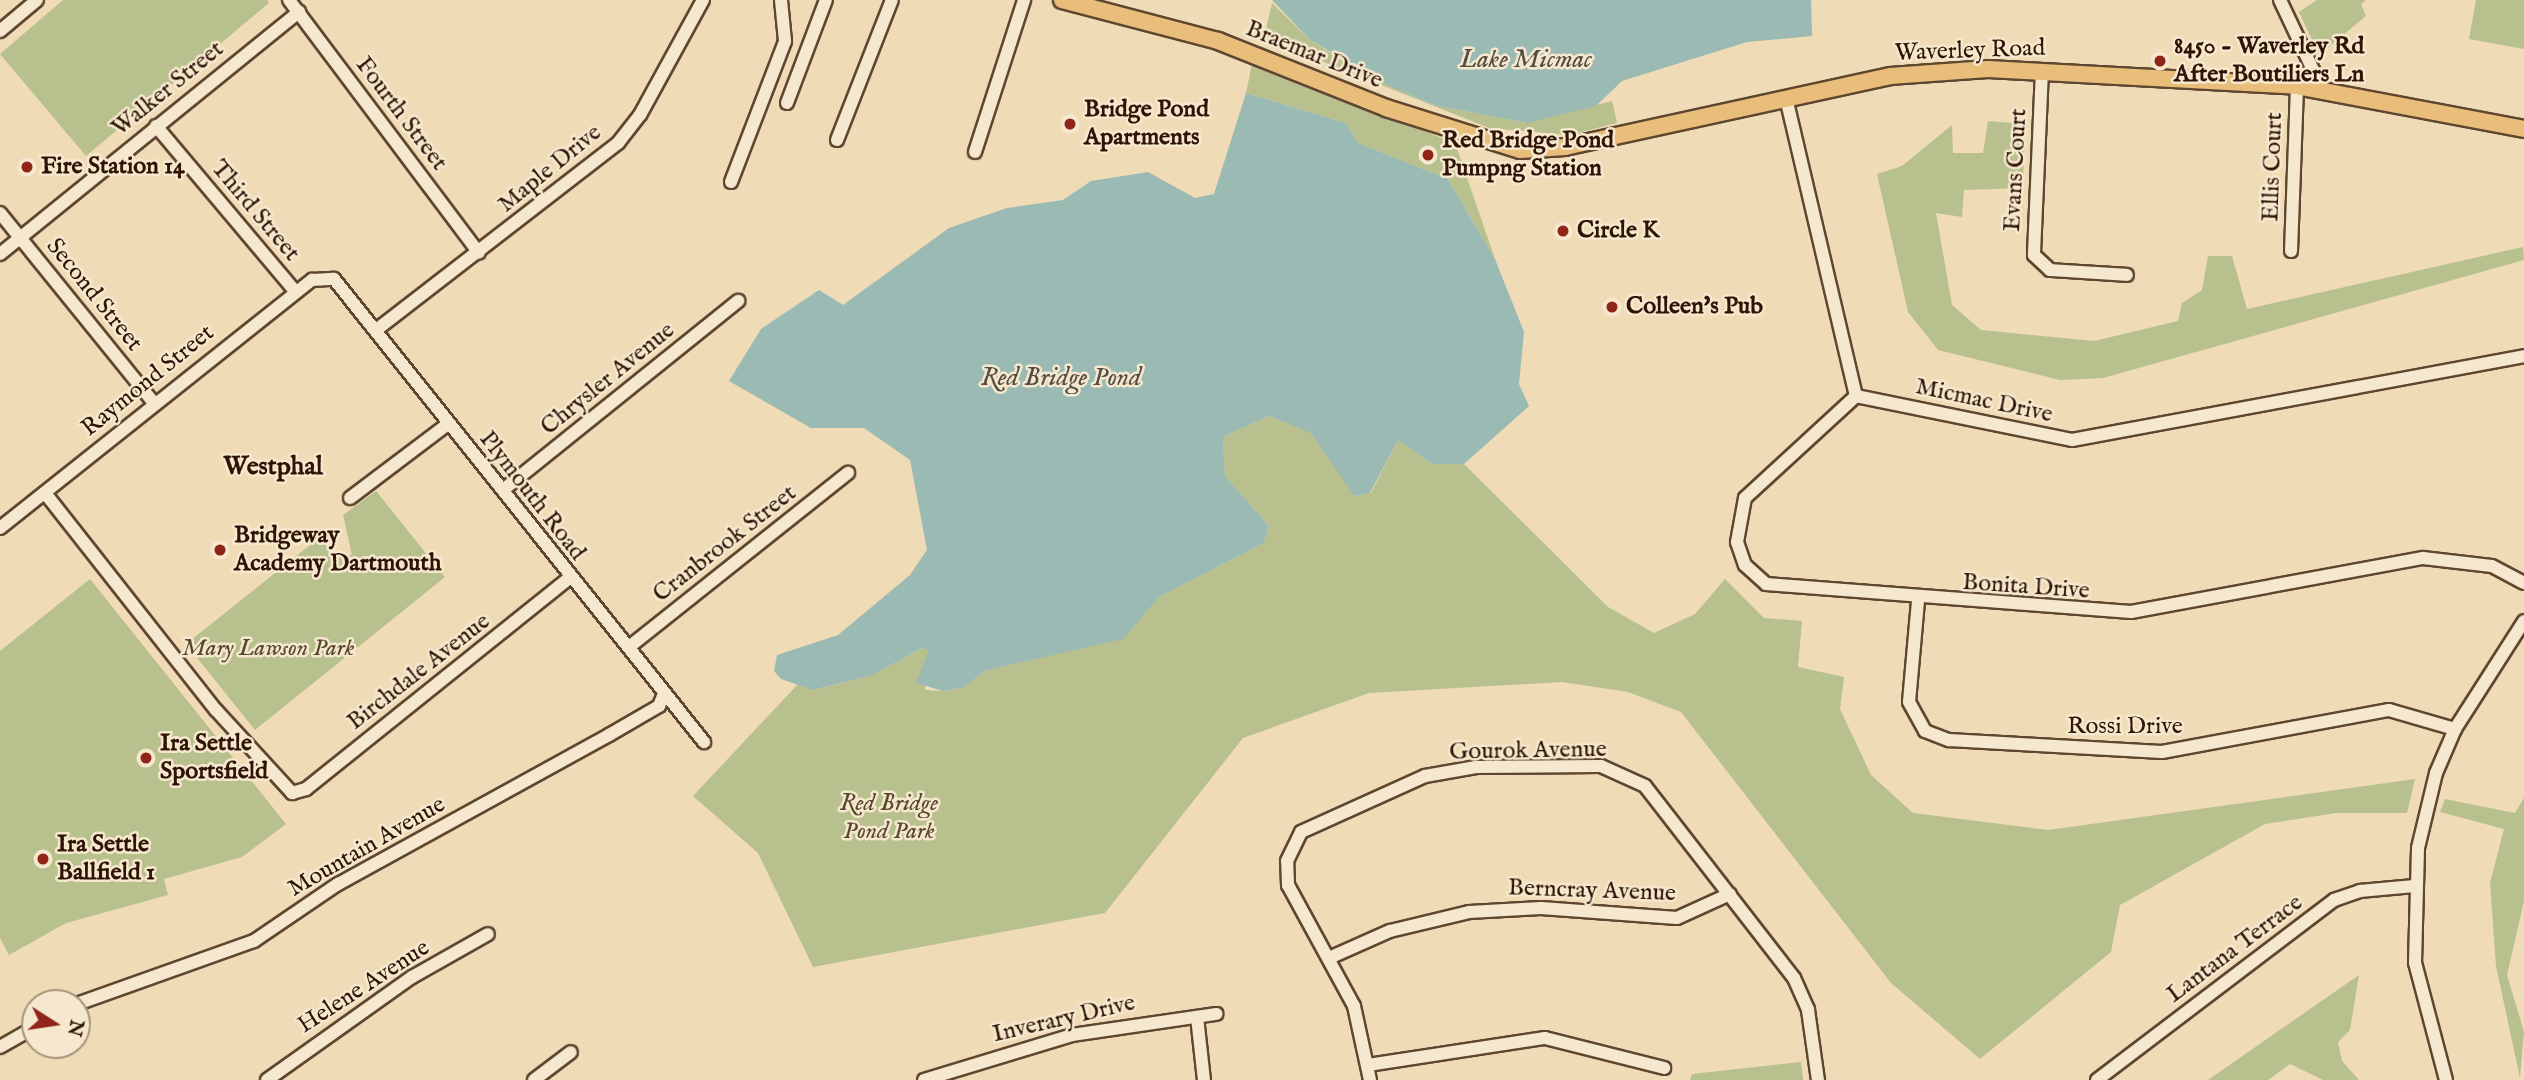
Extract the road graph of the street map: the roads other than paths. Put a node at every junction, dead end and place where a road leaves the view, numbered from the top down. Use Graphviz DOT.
graph roads {
  1 [pos="37,0"];
  2 [pos="289,0"];
  3 [pos="703,0"];
  4 [pos="781,0"];
  5 [pos="826,0"];
  6 [pos="892,0"];
  7 [pos="1024,0"];
  8 [pos="1062,0"];
  9 [pos="2280,0"];
  10 [pos="299,12"];
  11 [pos="0,31"];
  12 [pos="2042,70"];
  13 [pos="2297,86"];
  14 [pos="2322,89"];
  15 [pos="1787,102"];
  16 [pos="787,103"];
  17 [pos="1386,108"];
  18 [pos="156,126"];
  19 [pos="2524,129"];
  20 [pos="837,140"];
  21 [pos="975,152"];
  22 [pos="731,182"];
  23 [pos="0,213"];
  24 [pos="20,237"];
  25 [pos="2291,251"];
  26 [pos="479,253"];
  27 [pos="0,254"];
  28 [pos="2127,275"];
  29 [pos="328,277"];
  30 [pos="296,292"];
  31 [pos="738,301"];
  32 [pos="376,330"];
  33 [pos="2524,356"];
  34 [pos="1856,396"];
  35 [pos="154,403"];
  36 [pos="448,424"];
  37 [pos="848,473"];
  38 [pos="503,490"];
  39 [pos="45,492"];
  40 [pos="350,498"];
  41 [pos="0,528"];
  42 [pos="569,578"];
  43 [pos="2524,583"];
  44 [pos="1918,601"];
  45 [pos="2524,621"];
  46 [pos="629,647"];
  47 [pos="663,696"];
  48 [pos="2455,729"];
  49 [pos="704,742"];
  50 [pos="2414,886"];
  51 [pos="1730,894"];
  52 [pos="488,934"];
  53 [pos="1329,958"];
  54 [pos="91,999"];
  55 [pos="1216,1014"];
  56 [pos="1197,1017"];
  57 [pos="21,1035"];
  58 [pos="0,1047"];
  59 [pos="571,1052"];
  60 [pos="1368,1065"];
  61 [pos="1664,1068"];
  62 [pos="267,1080"];
  63 [pos="534,1080"];
  64 [pos="924,1080"];
  65 [pos="1204,1080"];
  66 [pos="1370,1080"];
  67 [pos="1818,1080"];
  68 [pos="2097,1080"];
  69 [pos="2446,1080"];
  1 -- 11 [label="street"];
  2 -- 10 [label="street, Fourth Street"];
  3 -- 26 [label="street, Maple Drive"];
  4 -- 22 [label="street"];
  5 -- 16 [label="street"];
  6 -- 20 [label="street"];
  7 -- 21 [label="street"];
  8 -- 17 [label="main road, Braemar Drive"];
  9 -- 14 [label="street"];
  10 -- 18 [label="street, Walker Street"];
  10 -- 26 [label="street, Fourth Street"];
  12 -- 13 [label="main road, Waverley Road"];
  12 -- 15 [label="main road, Waverley Road"];
  12 -- 28 [label="street, Evans Court"];
  13 -- 14 [label="main road, Waverley Road"];
  13 -- 25 [label="street, Ellis Court"];
  14 -- 19 [label="main road, Waverley Road"];
  15 -- 17 [label="main road, Waverley Road"];
  15 -- 34 [label="street"];
  18 -- 24 [label="street, Walker Street"];
  18 -- 30 [label="street, Third Street"];
  23 -- 24 [label="street, Second Street"];
  24 -- 27 [label="street, Walker Street"];
  24 -- 35 [label="street, Second Street"];
  26 -- 32 [label="street, Maple Drive"];
  29 -- 30 [label="street, Raymond Street"];
  29 -- 32 [label="street, Plymouth Road"];
  30 -- 35 [label="street, Raymond Street"];
  31 -- 38 [label="street, Chrysler Avenue"];
  32 -- 36 [label="street, Plymouth Road"];
  33 -- 34 [label="street, Micmac Drive"];
  34 -- 44 [label="street, Bonita Drive"];
  35 -- 39 [label="street, Raymond Street"];
  36 -- 38 [label="street, Plymouth Road"];
  36 -- 40 [label="street"];
  37 -- 46 [label="street, Cranbrook Street"];
  38 -- 42 [label="street, Plymouth Road"];
  39 -- 41 [label="street, Raymond Street"];
  39 -- 42 [label="street, Birchdale Avenue"];
  42 -- 46 [label="street, Plymouth Road"];
  43 -- 44 [label="street, Bonita Drive"];
  44 -- 48 [label="street, Rossi Drive"];
  45 -- 48 [label="street"];
  46 -- 47 [label="street, Plymouth Road"];
  47 -- 49 [label="street, Plymouth Road"];
  47 -- 54 [label="street, Mountain Avenue"];
  48 -- 50 [label="street"];
  50 -- 68 [label="street, Lantana Terrace"];
  50 -- 69 [label="street"];
  51 -- 53 [label="street, Berncray Avenue"];
  51 -- 53 [label="street, Gourok Avenue"];
  51 -- 67 [label="street, Gourok Avenue"];
  52 -- 62 [label="street, Helene Avenue"];
  53 -- 60 [label="street, Gourok Avenue"];
  55 -- 56 [label="street, Inverary Drive"];
  56 -- 64 [label="street, Inverary Drive"];
  56 -- 65 [label="street"];
  57 -- 58 [label="street"];
  59 -- 63 [label="street"];
  60 -- 61 [label="street"];
  60 -- 66 [label="street, Gourok Avenue"];
}
